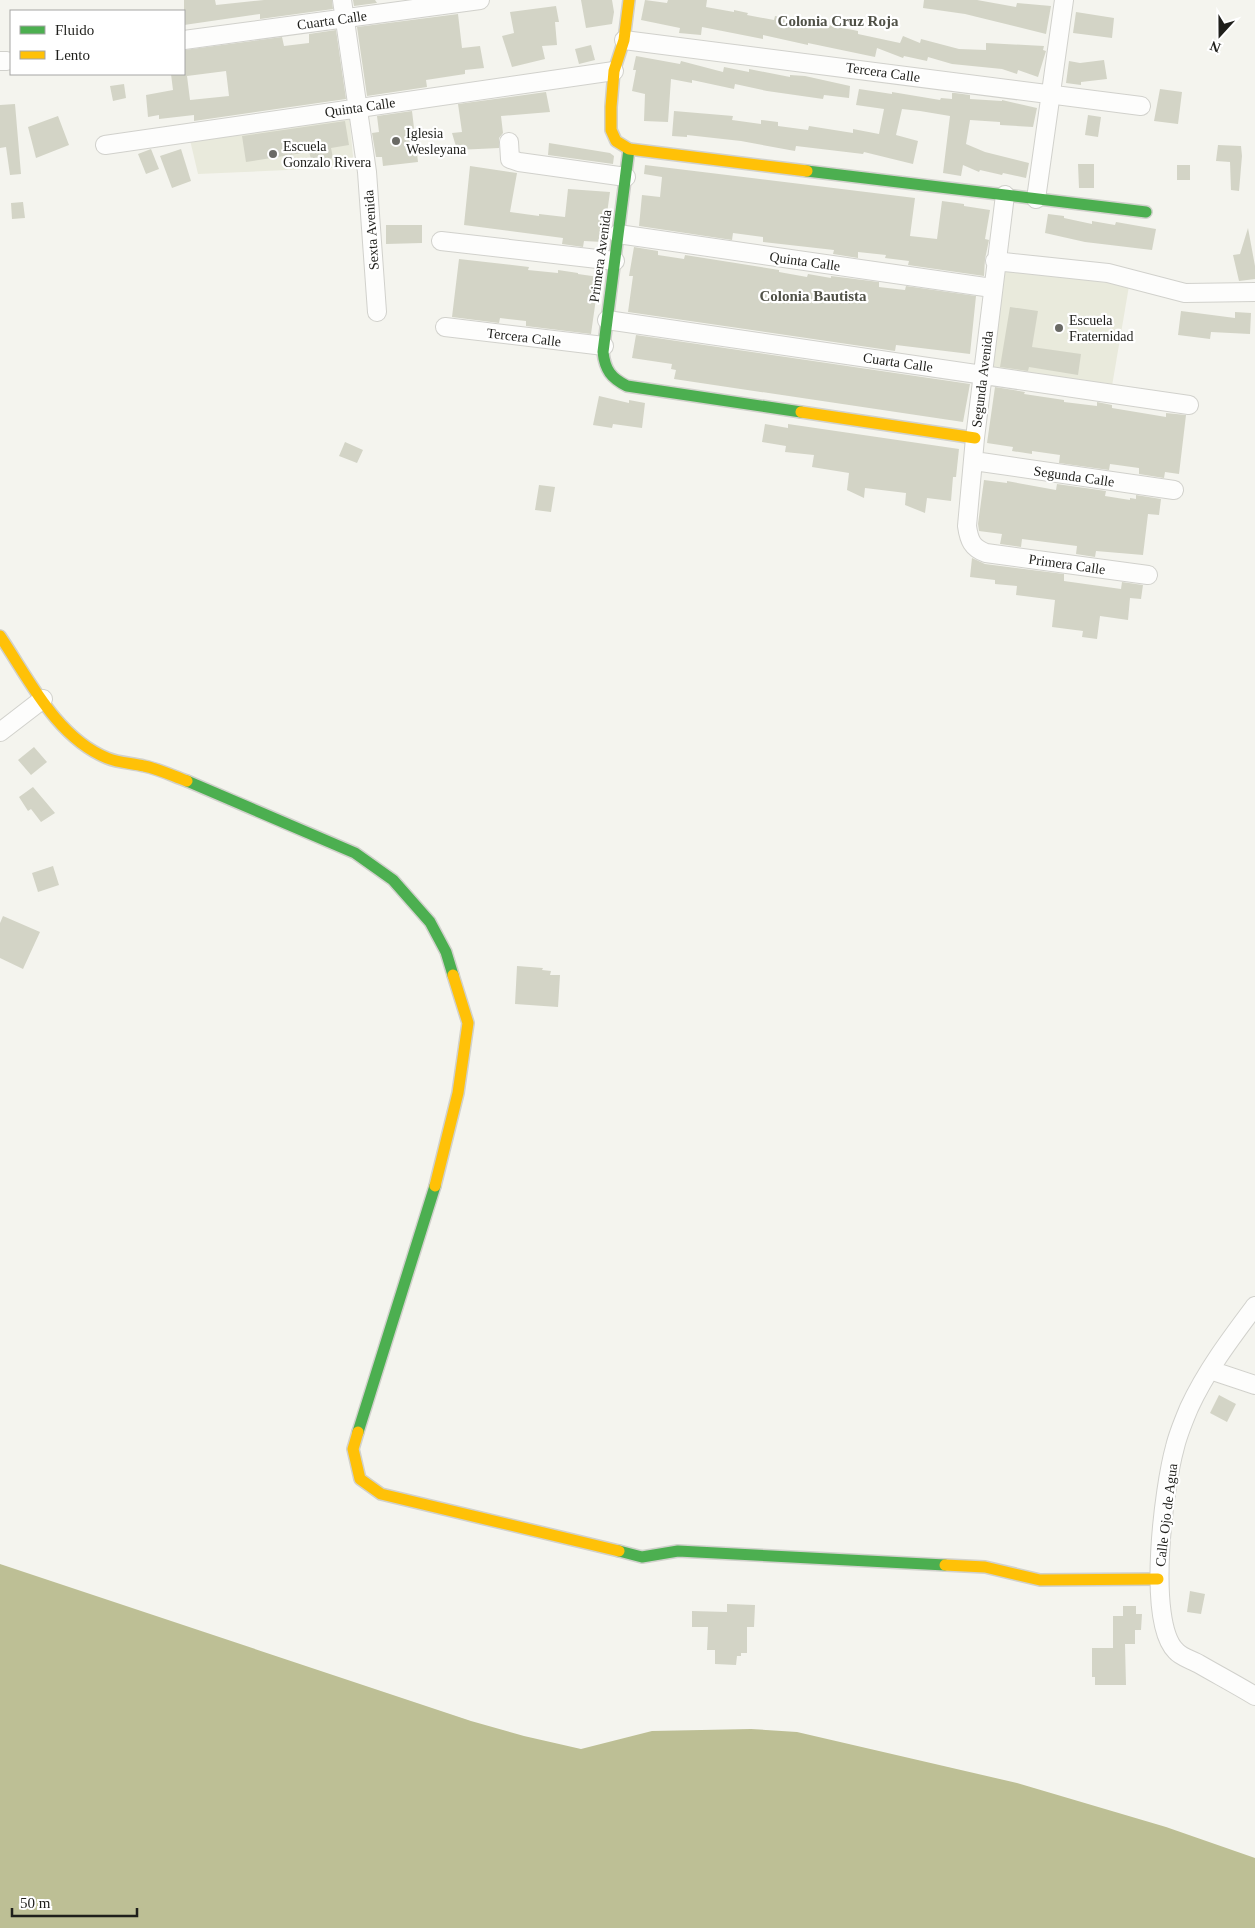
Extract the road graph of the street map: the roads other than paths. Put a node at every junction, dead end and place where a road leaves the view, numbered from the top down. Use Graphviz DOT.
graph roads {
  1 [pos="342,0"];
  2 [pos="480,0"];
  3 [pos="629,0"];
  4 [pos="1064,0"];
  5 [pos="346,18"];
  6 [pos="185,40"];
  7 [pos="624,40"];
  8 [pos="614,71"];
  9 [pos="1051,94"];
  10 [pos="1140,106"];
  11 [pos="358,107"];
  12 [pos="509,142"];
  13 [pos="105,145"];
  14 [pos="629,149"];
  15 [pos="626,177"];
  16 [pos="1005,195"];
  17 [pos="1036,199"];
  18 [pos="1146,212"];
  19 [pos="618,234"];
  20 [pos="441,241"];
  21 [pos="614,261"];
  22 [pos="995,261"];
  23 [pos="992,288"];
  24 [pos="1255,292"];
  25 [pos="377,312"];
  26 [pos="607,320"];
  27 [pos="445,327"];
  28 [pos="604,346"];
  29 [pos="983,374"];
  30 [pos="1189,405"];
  31 [pos="975,438"];
  32 [pos="974,461"];
  33 [pos="1174,490"];
  34 [pos="986,553"];
  35 [pos="1148,575"];
  36 [pos="0,636"];
  37 [pos="43,699"];
  38 [pos="0,732"];
  39 [pos="1255,1306"];
  40 [pos="1210,1370"];
  41 [pos="1255,1384"];
  42 [pos="1158,1579"];
  43 [pos="1255,1696"];
  1 -- 5 [label="street, Sexta Avenida"];
  2 -- 5 [label="street, Cuarta Calle"];
  3 -- 7 [label="street"];
  4 -- 9 [label="street"];
  5 -- 6 [label="street, Cuarta Calle"];
  5 -- 11 [label="street, Sexta Avenida"];
  7 -- 8 [label="street"];
  7 -- 9 [label="street, Tercera Calle"];
  8 -- 11 [label="street, Quinta Calle"];
  8 -- 14 [label="street"];
  9 -- 10 [label="street, Tercera Calle"];
  9 -- 17 [label="street"];
  11 -- 13 [label="street, Quinta Calle"];
  11 -- 25 [label="street, Sexta Avenida"];
  12 -- 15 [label="street"];
  14 -- 15 [label="street, Primera Avenida"];
  14 -- 16 [label="street"];
  15 -- 19 [label="street, Primera Avenida"];
  16 -- 17 [label="street"];
  16 -- 22 [label="street, Segunda Avenida"];
  17 -- 18 [label="street"];
  19 -- 21 [label="street, Primera Avenida"];
  19 -- 23 [label="street, Quinta Calle"];
  20 -- 21 [label="street"];
  21 -- 26 [label="street, Primera Avenida"];
  22 -- 23 [label="street, Segunda Avenida"];
  22 -- 24 [label="street"];
  23 -- 29 [label="street, Segunda Avenida"];
  26 -- 28 [label="street, Primera Avenida"];
  26 -- 29 [label="street, Cuarta Calle"];
  27 -- 28 [label="street, Tercera Calle"];
  28 -- 31 [label="street, Primera Avenida"];
  29 -- 30 [label="street, Cuarta Calle"];
  29 -- 31 [label="street, Segunda Avenida"];
  31 -- 32 [label="street, Segunda Avenida"];
  32 -- 33 [label="street, Segunda Calle"];
  32 -- 34 [label="street, Segunda Avenida"];
  34 -- 35 [label="street, Primera Calle"];
  36 -- 37 [label="street"];
  37 -- 38 [label="street"];
  37 -- 42 [label="street"];
  39 -- 40 [label="street, Calle Ojo de Agua"];
  40 -- 41 [label="street"];
  40 -- 42 [label="street, Calle Ojo de Agua"];
  42 -- 43 [label="street, Calle Ojo de Agua"];
}
